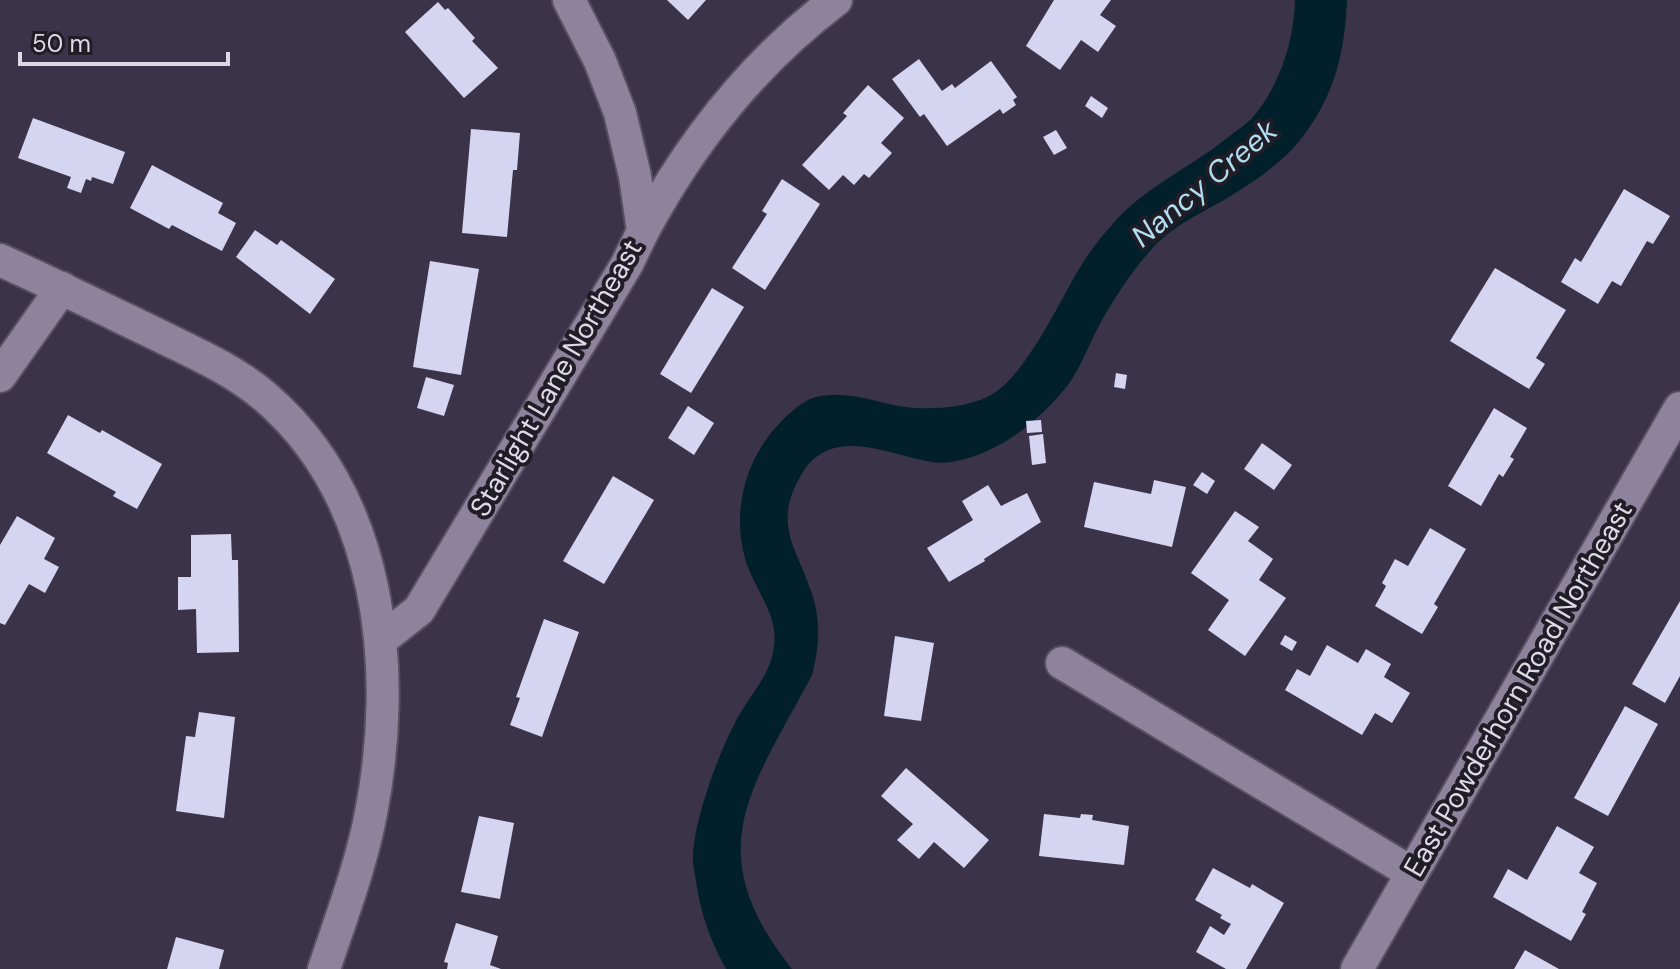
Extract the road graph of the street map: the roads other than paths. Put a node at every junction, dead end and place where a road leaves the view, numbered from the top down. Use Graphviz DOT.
graph roads {
  1 [pos="569,0"];
  2 [pos="836,0"];
  3 [pos="643,231"];
  4 [pos="0,260"];
  5 [pos="62,288"];
  6 [pos="0,376"];
  7 [pos="1680,408"];
  8 [pos="381,640"];
  9 [pos="1062,663"];
  10 [pos="1412,873"];
  11 [pos="324,969"];
  12 [pos="1357,969"];
  1 -- 3 [label="street, Starlight Lane Northeast"];
  2 -- 3 [label="street"];
  3 -- 8 [label="street, Starlight Lane Northeast"];
  4 -- 5 [label="street"];
  5 -- 6 [label="street"];
  5 -- 8 [label="street"];
  7 -- 10 [label="street, East Powderhorn Road Northeast"];
  8 -- 11 [label="street"];
  9 -- 10 [label="street"];
  10 -- 12 [label="street, East Powderhorn Road Northeast"];
}
